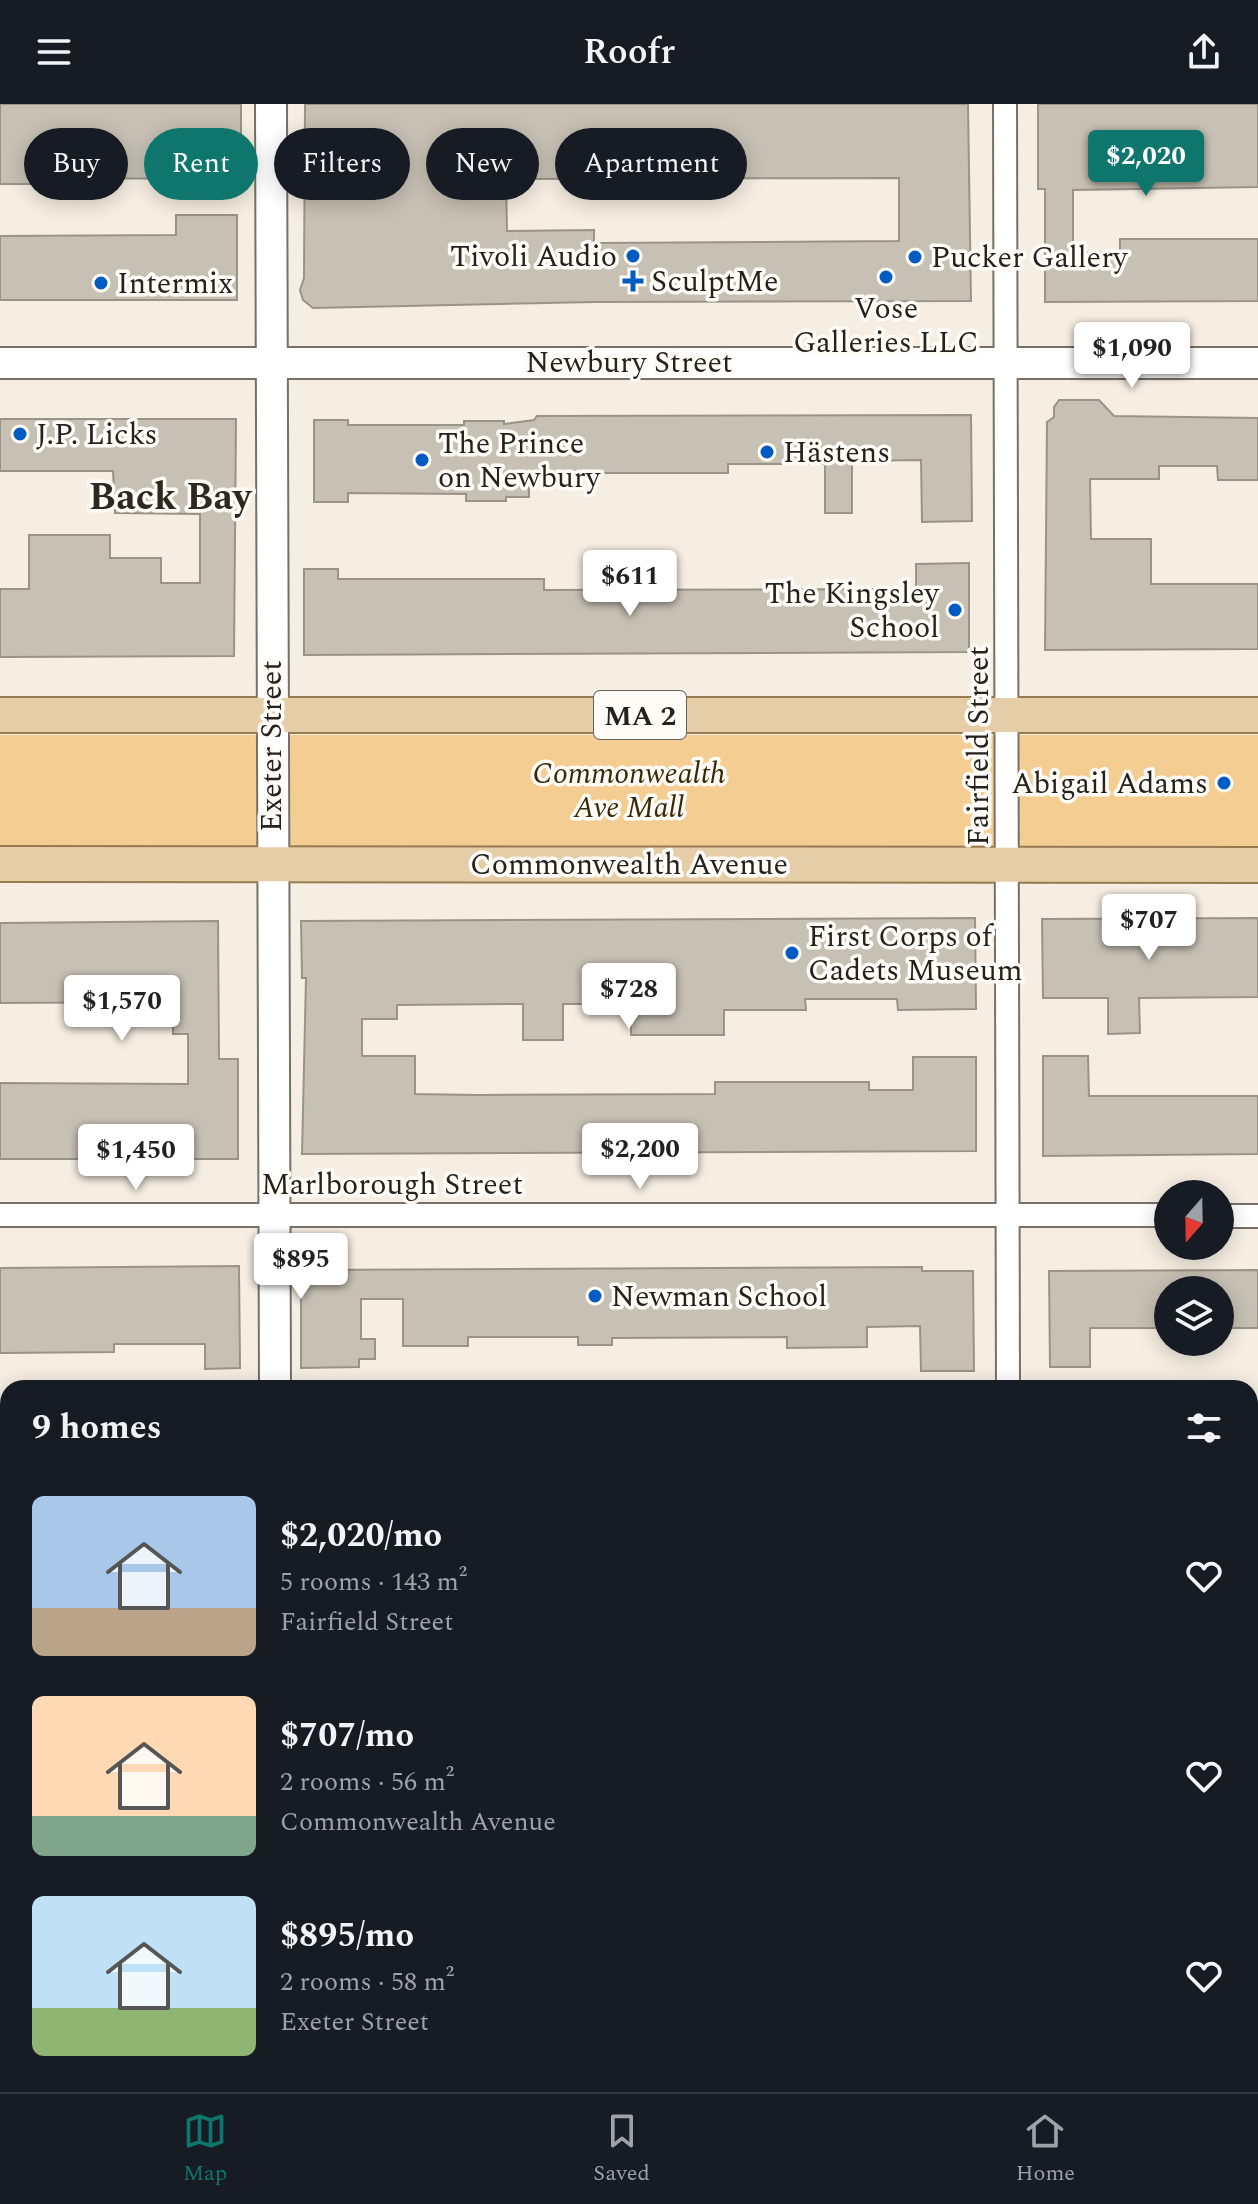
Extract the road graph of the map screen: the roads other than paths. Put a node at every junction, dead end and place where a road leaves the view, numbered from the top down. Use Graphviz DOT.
graph roads {
  1 [pos="271,104"];
  2 [pos="1005,104"];
  3 [pos="272,361"];
  4 [pos="0,363"];
  5 [pos="1007,363"];
  6 [pos="1258,363"];
  7 [pos="0,715"];
  8 [pos="271,715"];
  9 [pos="1009,715"];
  10 [pos="1258,715"];
  11 [pos="0,864"];
  12 [pos="272,864"];
  13 [pos="1007,864"];
  14 [pos="1258,865"];
  15 [pos="273,1214"];
  16 [pos="1007,1214"];
  17 [pos="0,1215"];
  18 [pos="1154,1215"];
  19 [pos="1234,1216"];
  20 [pos="1258,1216"];
  21 [pos="275,1380"];
  22 [pos="1008,1380"];
  1 -- 3 [label="main road, Exeter Street"];
  2 -- 5 [label="street, Fairfield Street"];
  3 -- 4 [label="main road, Newbury Street"];
  3 -- 5 [label="main road, Newbury Street"];
  3 -- 8 [label="main road, Exeter Street"];
  5 -- 6 [label="main road, Newbury Street"];
  5 -- 9 [label="street, Fairfield Street"];
  7 -- 8 [label="main road, MA 2"];
  8 -- 9 [label="main road, MA 2"];
  8 -- 12 [label="main road, Exeter Street"];
  9 -- 10 [label="main road, MA 2"];
  9 -- 13 [label="street, Fairfield Street"];
  11 -- 12 [label="main road, Commonwealth Avenue"];
  12 -- 13 [label="main road, Commonwealth Avenue"];
  12 -- 15 [label="main road, Exeter Street"];
  13 -- 14 [label="main road, Commonwealth Avenue"];
  13 -- 16 [label="street, Fairfield Street"];
  15 -- 16 [label="street, Marlborough Street"];
  15 -- 17 [label="street, Marlborough Street"];
  15 -- 21 [label="main road, Exeter Street"];
  16 -- 18 [label="street, Marlborough Street"];
  16 -- 22 [label="street, Fairfield Street"];
  19 -- 20 [label="street"];
}
